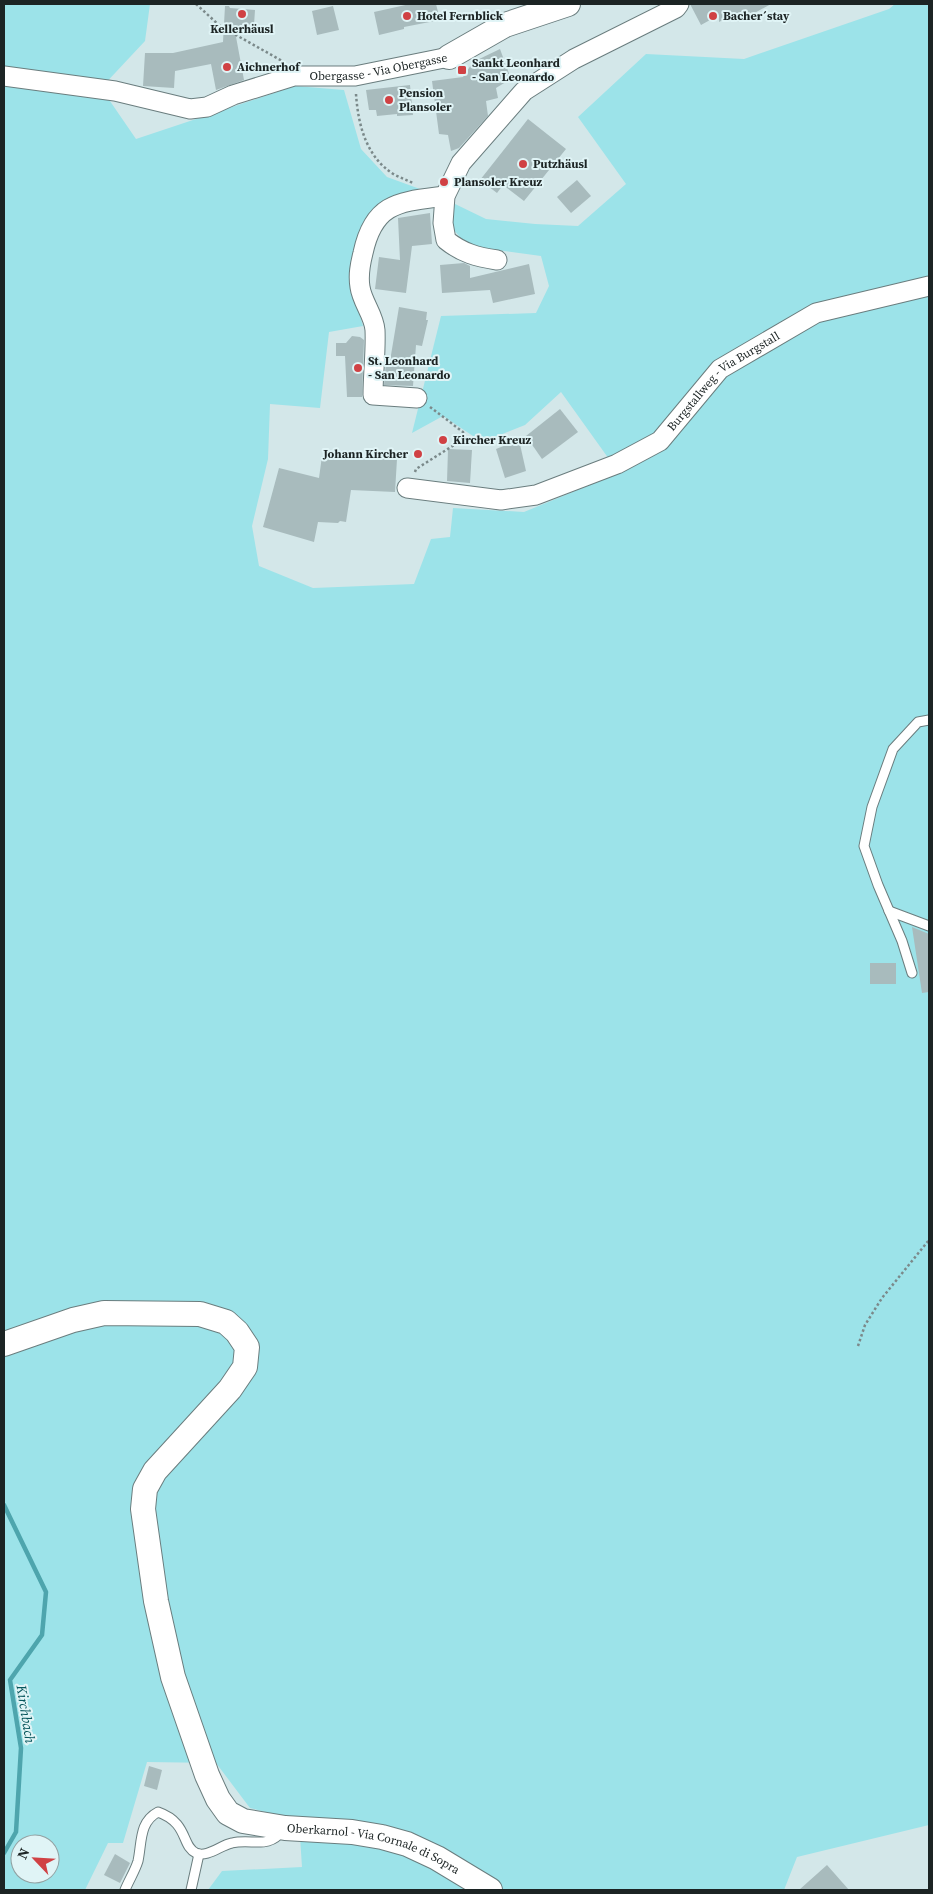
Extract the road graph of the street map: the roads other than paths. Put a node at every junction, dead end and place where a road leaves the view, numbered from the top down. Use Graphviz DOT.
graph roads {
  1 [pos="568,4"];
  2 [pos="679,4"];
  3 [pos="449,57"];
  4 [pos="4,76"];
  5 [pos="445,196"];
  6 [pos="497,260"];
  7 [pos="929,286"];
  8 [pos="417,398"];
  9 [pos="407,488"];
  10 [pos="929,720"];
  11 [pos="889,911"];
  12 [pos="929,926"];
  13 [pos="912,973"];
  14 [pos="4,1344"];
  15 [pos="285,1828"];
  16 [pos="199,1854"];
  17 [pos="125,1890"];
  18 [pos="191,1890"];
  19 [pos="490,1890"];
  1 -- 3 [label="street, Obergasse - Via Obergasse"];
  2 -- 5 [label="street"];
  3 -- 4 [label="street, Obergasse - Via Obergasse"];
  5 -- 6 [label="street"];
  5 -- 8 [label="street"];
  7 -- 9 [label="street, Burgstallweg - Via Burgstall"];
  10 -- 11 [label="lane"];
  11 -- 12 [label="lane"];
  11 -- 13 [label="lane"];
  14 -- 15 [label="street"];
  15 -- 16 [label="lane, Oberkarnol - Via Cornale di Sopra"];
  15 -- 19 [label="street, Oberkarnol - Via Cornale di Sopra"];
  16 -- 17 [label="lane"];
  16 -- 18 [label="lane"];
}
